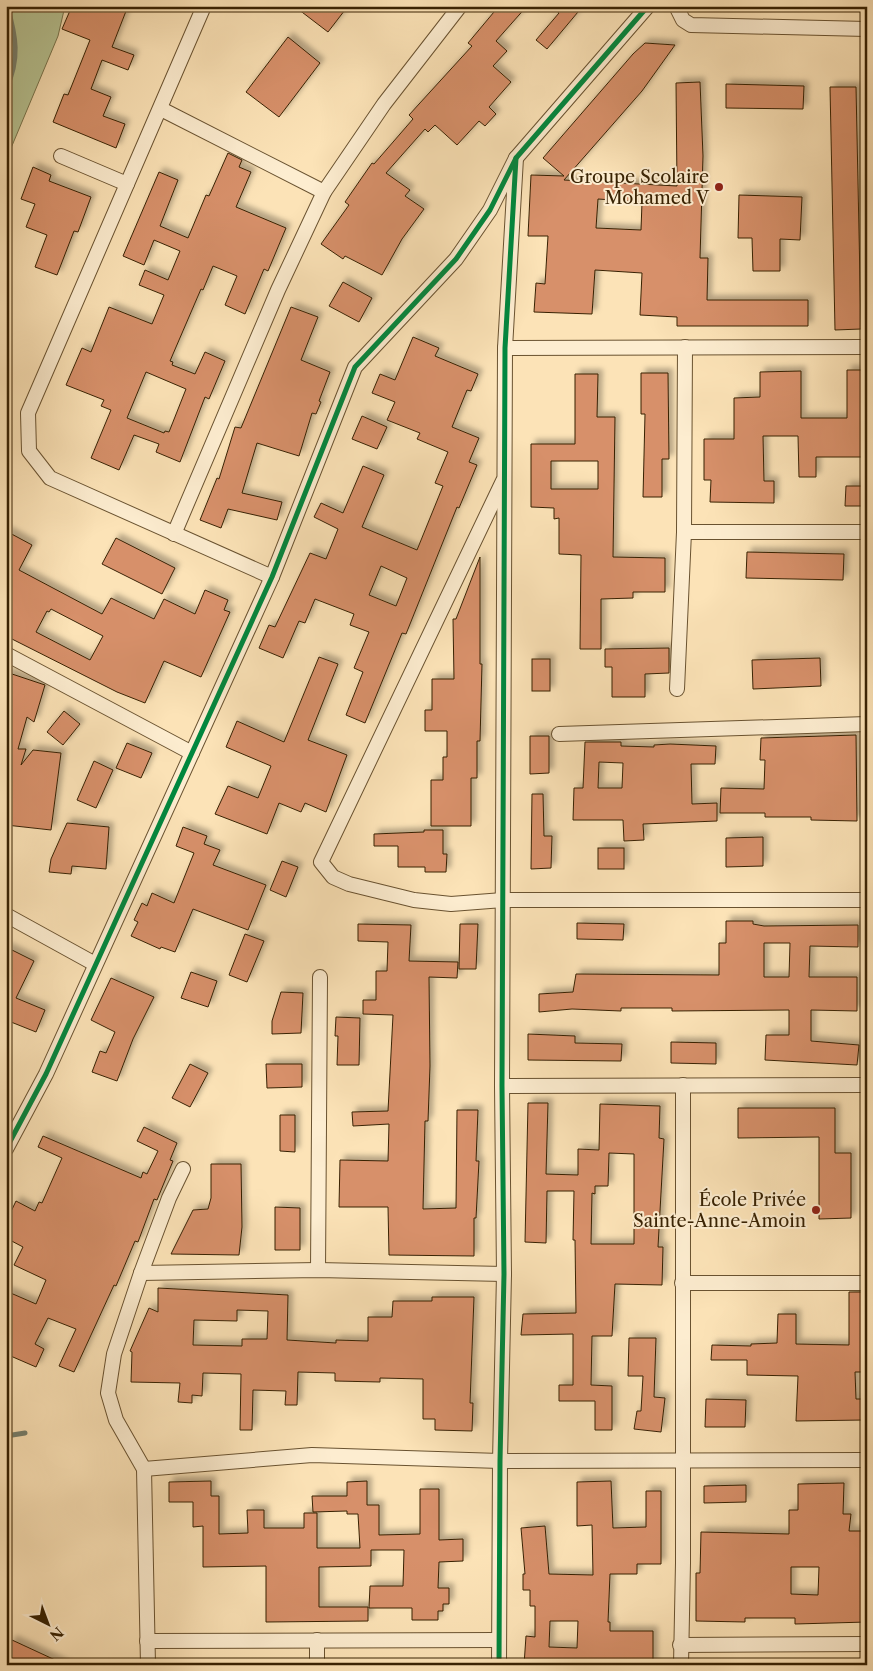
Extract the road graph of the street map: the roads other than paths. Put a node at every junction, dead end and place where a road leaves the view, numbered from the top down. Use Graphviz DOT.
graph roads {
  1 [pos="204,6"];
  2 [pos="648,6"];
  3 [pos="676,6"];
  4 [pos="457,7"];
  5 [pos="867,29"];
  6 [pos="161,110"];
  7 [pos="61,156"];
  8 [pos="516,158"];
  9 [pos="127,184"];
  10 [pos="324,192"];
  11 [pos="685,347"];
  12 [pos="867,347"];
  13 [pos="505,348"];
  14 [pos="505,477"];
  15 [pos="684,532"];
  16 [pos="867,532"];
  17 [pos="174,534"];
  18 [pos="272,577"];
  19 [pos="6,654"];
  20 [pos="677,689"];
  21 [pos="867,724"];
  22 [pos="559,734"];
  23 [pos="192,753"];
  24 [pos="503,900"];
  25 [pos="867,900"];
  26 [pos="6,916"];
  27 [pos="96,964"];
  28 [pos="320,977"];
  29 [pos="683,1085"];
  30 [pos="867,1085"];
  31 [pos="502,1086"];
  32 [pos="6,1149"];
  33 [pos="183,1169"];
  34 [pos="318,1270"];
  35 [pos="141,1272"];
  36 [pos="504,1274"];
  37 [pos="682,1283"];
  38 [pos="867,1283"];
  39 [pos="867,1460"];
  40 [pos="500,1461"];
  41 [pos="681,1461"];
  42 [pos="144,1469"];
  43 [pos="317,1640"];
  44 [pos="499,1640"];
  45 [pos="147,1641"];
  46 [pos="867,1644"];
  47 [pos="680,1645"];
  48 [pos="148,1665"];
  49 [pos="317,1665"];
  50 [pos="499,1665"];
  51 [pos="681,1665"];
  1 -- 6 [label="street"];
  2 -- 8 [label="street"];
  3 -- 5 [label="street"];
  4 -- 10 [label="street"];
  6 -- 9 [label="street"];
  6 -- 10 [label="street"];
  7 -- 9 [label="street"];
  8 -- 13 [label="street"];
  8 -- 18 [label="street"];
  9 -- 17 [label="street"];
  10 -- 17 [label="street"];
  11 -- 12 [label="street"];
  11 -- 13 [label="street"];
  11 -- 15 [label="street"];
  13 -- 14 [label="street"];
  14 -- 24 [label="street"];
  14 -- 24 [label="street"];
  15 -- 16 [label="street"];
  15 -- 20 [label="street"];
  17 -- 18 [label="street"];
  18 -- 23 [label="street"];
  19 -- 23 [label="street"];
  21 -- 22 [label="street"];
  23 -- 27 [label="street"];
  24 -- 25 [label="street"];
  24 -- 31 [label="street"];
  26 -- 27 [label="street"];
  27 -- 32 [label="street"];
  28 -- 34 [label="street"];
  29 -- 30 [label="street"];
  29 -- 31 [label="street"];
  29 -- 37 [label="street"];
  31 -- 36 [label="street"];
  33 -- 35 [label="street"];
  34 -- 35 [label="street"];
  34 -- 36 [label="street"];
  35 -- 42 [label="street"];
  36 -- 40 [label="street"];
  37 -- 38 [label="street"];
  37 -- 41 [label="street"];
  39 -- 41 [label="street"];
  40 -- 41 [label="street"];
  40 -- 42 [label="street"];
  40 -- 44 [label="street"];
  41 -- 47 [label="street"];
  42 -- 45 [label="street"];
  43 -- 44 [label="street"];
  43 -- 45 [label="street"];
  43 -- 49 [label="street"];
  44 -- 50 [label="street"];
  45 -- 48 [label="street"];
  46 -- 47 [label="street"];
  47 -- 51 [label="street"];
}
